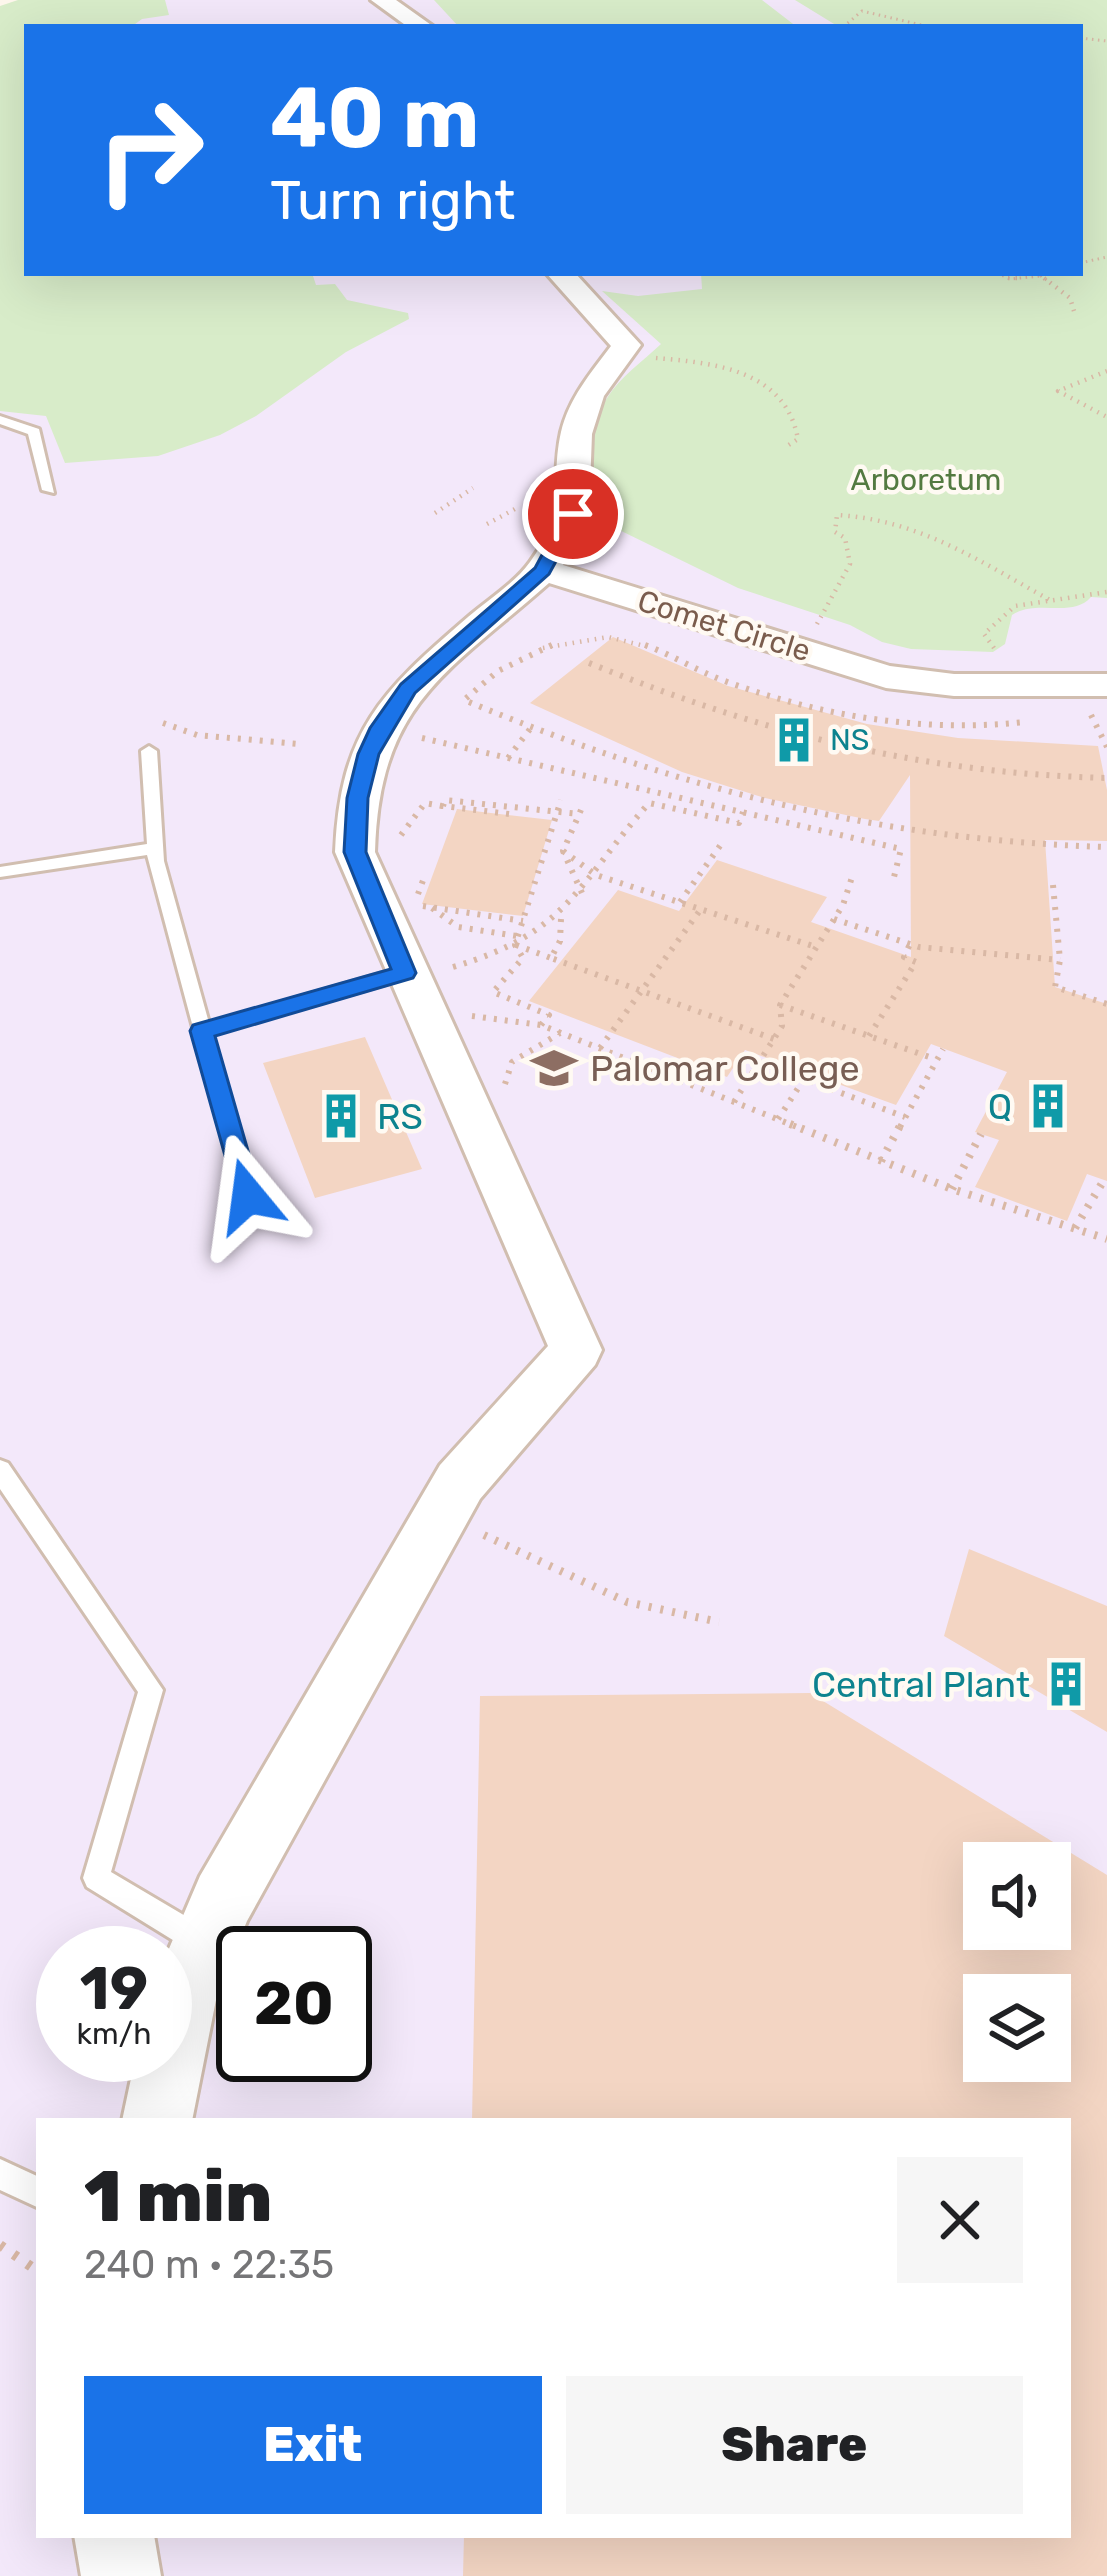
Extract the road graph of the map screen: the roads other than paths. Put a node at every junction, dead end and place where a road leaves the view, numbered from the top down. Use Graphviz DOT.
graph roads {
  1 [pos="382,0"];
  2 [pos="418,24"];
  3 [pos="563,276"];
  4 [pos="0,420"];
  5 [pos="49,490"];
  6 [pos="543,571"];
  7 [pos="1102,696"];
  8 [pos="149,751"];
  9 [pos="155,848"];
  10 [pos="0,872"];
  11 [pos="426,971"];
  12 [pos="202,1031"];
  13 [pos="248,1196"];
  14 [pos="0,1470"];
  15 [pos="205,1943"];
  16 [pos="158,2118"];
  17 [pos="0,2174"];
  18 [pos="36,2192"];
  19 [pos="115,2538"];
  20 [pos="121,2576"];
  1 -- 2 [label="street"];
  3 -- 6 [label="street"];
  4 -- 5 [label="lane"];
  6 -- 7 [label="street, Comet Circle"];
  6 -- 11 [label="street"];
  8 -- 9 [label="lane"];
  9 -- 10 [label="lane"];
  9 -- 12 [label="lane"];
  11 -- 12 [label="lane"];
  11 -- 15 [label="street"];
  12 -- 13 [label="lane"];
  14 -- 15 [label="lane"];
  15 -- 16 [label="street"];
  17 -- 18 [label="lane"];
  19 -- 20 [label="street"];
}
